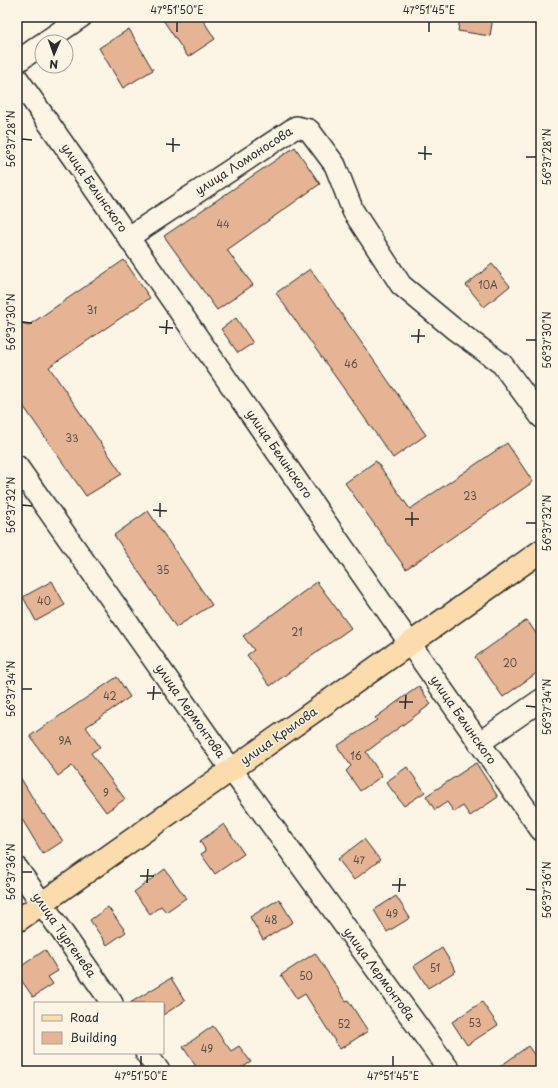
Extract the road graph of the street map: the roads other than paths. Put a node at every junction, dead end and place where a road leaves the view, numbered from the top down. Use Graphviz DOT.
graph roads {
  1 [pos="81,17"];
  2 [pos="57,34"];
  3 [pos="34,50"];
  4 [pos="17,62"];
  5 [pos="17,78"];
  6 [pos="129,237"];
  7 [pos="541,417"];
  8 [pos="17,466"];
  9 [pos="541,551"];
  10 [pos="409,644"];
  11 [pos="541,700"];
  12 [pos="479,743"];
  13 [pos="232,769"];
  14 [pos="541,830"];
  15 [pos="17,868"];
  16 [pos="42,903"];
  17 [pos="17,921"];
  18 [pos="111,1002"];
  19 [pos="147,1054"];
  20 [pos="159,1071"];
  21 [pos="450,1071"];
  1 -- 2 [label="street"];
  3 -- 4 [label="street"];
  5 -- 6 [label="street, улица Белинского"];
  6 -- 7 [label="street, улица Ломоносова"];
  6 -- 10 [label="street, улица Белинского"];
  8 -- 13 [label="street, улица Лермонтова"];
  9 -- 10 [label="main road, улица Крылова"];
  10 -- 12 [label="street, улица Белинского"];
  10 -- 13 [label="main road, улица Крылова"];
  11 -- 12 [label="street"];
  12 -- 14 [label="street, улица Белинского"];
  13 -- 16 [label="main road, улица Крылова"];
  13 -- 21 [label="street, улица Лермонтова"];
  15 -- 16 [label="street, улица Тургенева"];
  16 -- 17 [label="main road, улица Крылова"];
  16 -- 18 [label="street, улица Тургенева"];
  19 -- 20 [label="street"];
}
